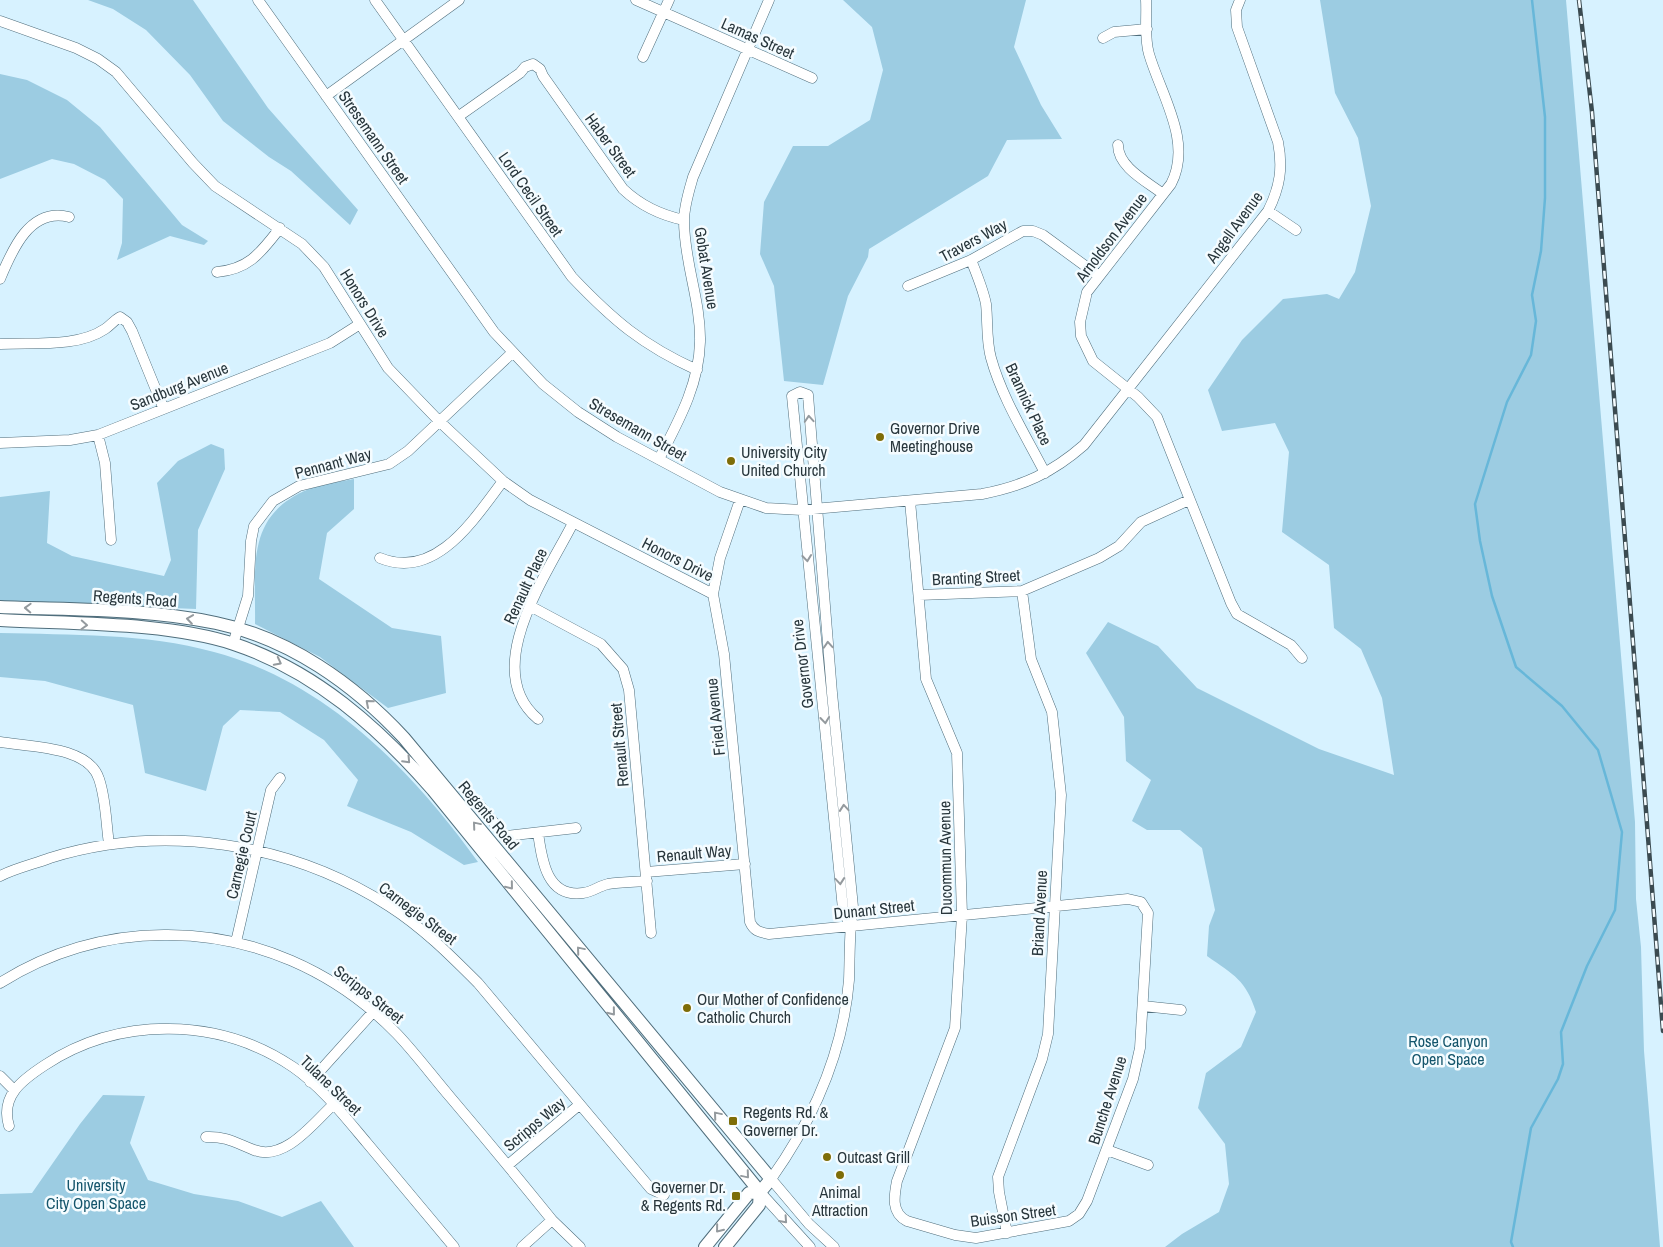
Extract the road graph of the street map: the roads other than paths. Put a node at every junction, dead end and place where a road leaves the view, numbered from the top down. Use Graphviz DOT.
graph roads {
  1 [pos="258,0"];
  2 [pos="375,0"];
  3 [pos="459,0"];
  4 [pos="636,0"];
  5 [pos="669,0"];
  6 [pos="770,0"];
  7 [pos="1146,0"];
  8 [pos="1240,0"];
  9 [pos="663,12"];
  10 [pos="0,21"];
  11 [pos="1147,29"];
  12 [pos="1103,38"];
  13 [pos="403,41"];
  14 [pos="748,50"];
  15 [pos="643,57"];
  16 [pos="812,78"];
  17 [pos="326,96"];
  18 [pos="459,116"];
  19 [pos="1118,145"];
  20 [pos="1163,194"];
  21 [pos="1268,211"];
  22 [pos="69,217"];
  23 [pos="684,220"];
  24 [pos="280,228"];
  25 [pos="1296,230"];
  26 [pos="971,260"];
  27 [pos="217,272"];
  28 [pos="1099,276"];
  29 [pos="0,280"];
  30 [pos="908,286"];
  31 [pos="360,324"];
  32 [pos="0,344"];
  33 [pos="512,354"];
  34 [pos="697,370"];
  35 [pos="1128,389"];
  36 [pos="163,408"];
  37 [pos="439,421"];
  38 [pos="98,435"];
  39 [pos="0,443"];
  40 [pos="660,459"];
  41 [pos="1045,473"];
  42 [pos="503,481"];
  43 [pos="740,500"];
  44 [pos="1189,500"];
  45 [pos="910,501"];
  46 [pos="816,509"];
  47 [pos="802,510"];
  48 [pos="573,523"];
  49 [pos="111,540"];
  50 [pos="380,558"];
  51 [pos="1022,591"];
  52 [pos="714,594"];
  53 [pos="919,595"];
  54 [pos="530,606"];
  55 [pos="0,607"];
  56 [pos="0,620"];
  57 [pos="238,629"];
  58 [pos="233,644"];
  59 [pos="1302,658"];
  60 [pos="538,719"];
  61 [pos="0,742"];
  62 [pos="280,778"];
  63 [pos="476,802"];
  64 [pos="576,828"];
  65 [pos="538,833"];
  66 [pos="109,844"];
  67 [pos="257,851"];
  68 [pos="745,864"];
  69 [pos="0,876"];
  70 [pos="647,876"];
  71 [pos="1141,902"];
  72 [pos="1055,905"];
  73 [pos="962,915"];
  74 [pos="850,926"];
  75 [pos="758,932"];
  76 [pos="651,933"];
  77 [pos="236,942"];
  78 [pos="0,983"];
  79 [pos="1142,1006"];
  80 [pos="1181,1010"];
  81 [pos="373,1012"];
  82 [pos="0,1076"];
  83 [pos="310,1082"];
  84 [pos="14,1089"];
  85 [pos="334,1104"];
  86 [pos="579,1105"];
  87 [pos="9,1126"];
  88 [pos="206,1137"];
  89 [pos="1107,1150"];
  90 [pos="508,1165"];
  91 [pos="1148,1165"];
  92 [pos="770,1179"];
  93 [pos="760,1192"];
  94 [pos="664,1195"];
  95 [pos="895,1210"];
  96 [pos="1079,1214"];
  97 [pos="552,1220"];
  98 [pos="1007,1233"];
  99 [pos="454,1247"];
  100 [pos="522,1247"];
  101 [pos="580,1247"];
  102 [pos="705,1247"];
  103 [pos="724,1247"];
  104 [pos="810,1247"];
  105 [pos="834,1247"];
  1 -- 17 [label="street, Stresemann Street"];
  2 -- 13 [label="street, Lord Cecil Street"];
  3 -- 13 [label="street"];
  4 -- 9 [label="street, Lamas Street"];
  5 -- 9 [label="street"];
  6 -- 14 [label="street, Gobat Avenue"];
  7 -- 11 [label="street, Arnoldson Avenue"];
  8 -- 21 [label="street, Angell Avenue"];
  9 -- 14 [label="street, Lamas Street"];
  9 -- 15 [label="street"];
  10 -- 24 [label="street, Honors Drive"];
  11 -- 12 [label="street"];
  11 -- 20 [label="street, Arnoldson Avenue"];
  13 -- 17 [label="street"];
  13 -- 18 [label="street, Lord Cecil Street"];
  14 -- 16 [label="street, Lamas Street"];
  14 -- 23 [label="street, Gobat Avenue"];
  17 -- 33 [label="street, Stresemann Street"];
  18 -- 23 [label="street, Haber Street"];
  18 -- 34 [label="street, Lord Cecil Street"];
  19 -- 20 [label="street"];
  20 -- 28 [label="street, Arnoldson Avenue"];
  21 -- 25 [label="street"];
  21 -- 35 [label="street, Angell Avenue"];
  22 -- 29 [label="street"];
  23 -- 34 [label="street, Gobat Avenue"];
  24 -- 27 [label="street"];
  24 -- 31 [label="street, Honors Drive"];
  26 -- 28 [label="street, Travers Way"];
  26 -- 30 [label="street, Travers Way"];
  26 -- 41 [label="street, Brannick Place"];
  28 -- 35 [label="street, Arnoldson Avenue"];
  31 -- 36 [label="street, Sandburg Avenue"];
  31 -- 37 [label="street, Honors Drive"];
  32 -- 36 [label="street"];
  33 -- 37 [label="street, Pennant Way"];
  33 -- 40 [label="street, Stresemann Street"];
  34 -- 40 [label="street, Gobat Avenue"];
  35 -- 41 [label="street, Stresemann Street"];
  35 -- 44 [label="street, Arnoldson Avenue"];
  36 -- 38 [label="street, Sandburg Avenue"];
  37 -- 42 [label="street, Honors Drive"];
  37 -- 57 [label="street, Pennant Way"];
  38 -- 39 [label="street, Sandburg Avenue"];
  38 -- 49 [label="street"];
  40 -- 43 [label="street, Stresemann Street"];
  41 -- 45 [label="street, Stresemann Street"];
  42 -- 48 [label="street, Honors Drive"];
  42 -- 50 [label="street"];
  43 -- 47 [label="street, Stresemann Street"];
  43 -- 52 [label="street, Fried Avenue"];
  44 -- 51 [label="street, Branting Street"];
  44 -- 59 [label="street, Arnoldson Avenue"];
  45 -- 46 [label="street, Stresemann Street"];
  45 -- 53 [label="street, Ducommun Avenue"];
  46 -- 47 [label="street, Stresemann Street"];
  46 -- 47 [label="street, Governor Drive, one-way"];
  74 -- 46 [label="street, Governor Drive, one-way"];
  47 -- 74 [label="street, Governor Drive, one-way"];
  48 -- 52 [label="street, Honors Drive"];
  48 -- 54 [label="street, Renault Place"];
  51 -- 53 [label="street, Branting Street"];
  51 -- 72 [label="street, Briand Avenue"];
  52 -- 68 [label="street, Fried Avenue"];
  53 -- 73 [label="street, Ducommun Avenue"];
  54 -- 60 [label="street, Renault Place"];
  54 -- 70 [label="street, Renault Street"];
  57 -- 55 [label="main road, Regents Road, one-way"];
  56 -- 58 [label="main road, Regents Road, one-way"];
  57 -- 58 [label="street, Pennant Way"];
  92 -- 57 [label="main road, Regents Road, one-way"];
  58 -- 93 [label="main road, Regents Road, one-way"];
  61 -- 66 [label="street"];
  62 -- 67 [label="street, Carnegie Court"];
  63 -- 65 [label="street"];
  64 -- 65 [label="street"];
  65 -- 70 [label="street, Renault Way"];
  66 -- 67 [label="street, Carnegie Street"];
  66 -- 69 [label="street, Carnegie Street"];
  67 -- 77 [label="street, Carnegie Court"];
  67 -- 86 [label="street, Carnegie Street"];
  68 -- 70 [label="street, Renault Way"];
  68 -- 75 [label="street, Fried Avenue"];
  70 -- 76 [label="street, Renault Street"];
  71 -- 72 [label="street, Dunant Street"];
  71 -- 79 [label="street, Bunche Avenue"];
  72 -- 73 [label="street, Dunant Street"];
  72 -- 98 [label="street, Briand Avenue"];
  73 -- 74 [label="street, Dunant Street"];
  73 -- 95 [label="street, Ducommun Avenue"];
  74 -- 75 [label="street, Dunant Street"];
  74 -- 92 [label="street, Governor Drive"];
  77 -- 78 [label="street, Scripps Street"];
  77 -- 81 [label="street, Scripps Street"];
  79 -- 80 [label="street"];
  79 -- 89 [label="street, Bunche Avenue"];
  81 -- 83 [label="street"];
  81 -- 90 [label="street, Scripps Street"];
  82 -- 84 [label="street"];
  83 -- 84 [label="street, Tulane Street"];
  83 -- 85 [label="street, Tulane Street"];
  84 -- 87 [label="street"];
  85 -- 88 [label="street"];
  85 -- 99 [label="street, Tulane Street"];
  86 -- 90 [label="street, Scripps Way"];
  86 -- 94 [label="street, Carnegie Street"];
  89 -- 91 [label="street"];
  89 -- 96 [label="street, Bunche Avenue"];
  90 -- 97 [label="street, Scripps Street"];
  92 -- 93 [label="main road, Governor Drive"];
  92 -- 105 [label="street, Regents Road"];
  93 -- 102 [label="main road, Governor Drive, one-way"];
  93 -- 103 [label="main road, Governor Drive"];
  93 -- 104 [label="street, Regents Road, one-way"];
  95 -- 98 [label="street, Buisson Street"];
  96 -- 98 [label="street, Buisson Street"];
  97 -- 100 [label="street"];
  97 -- 101 [label="street, Scripps Street"];
}
